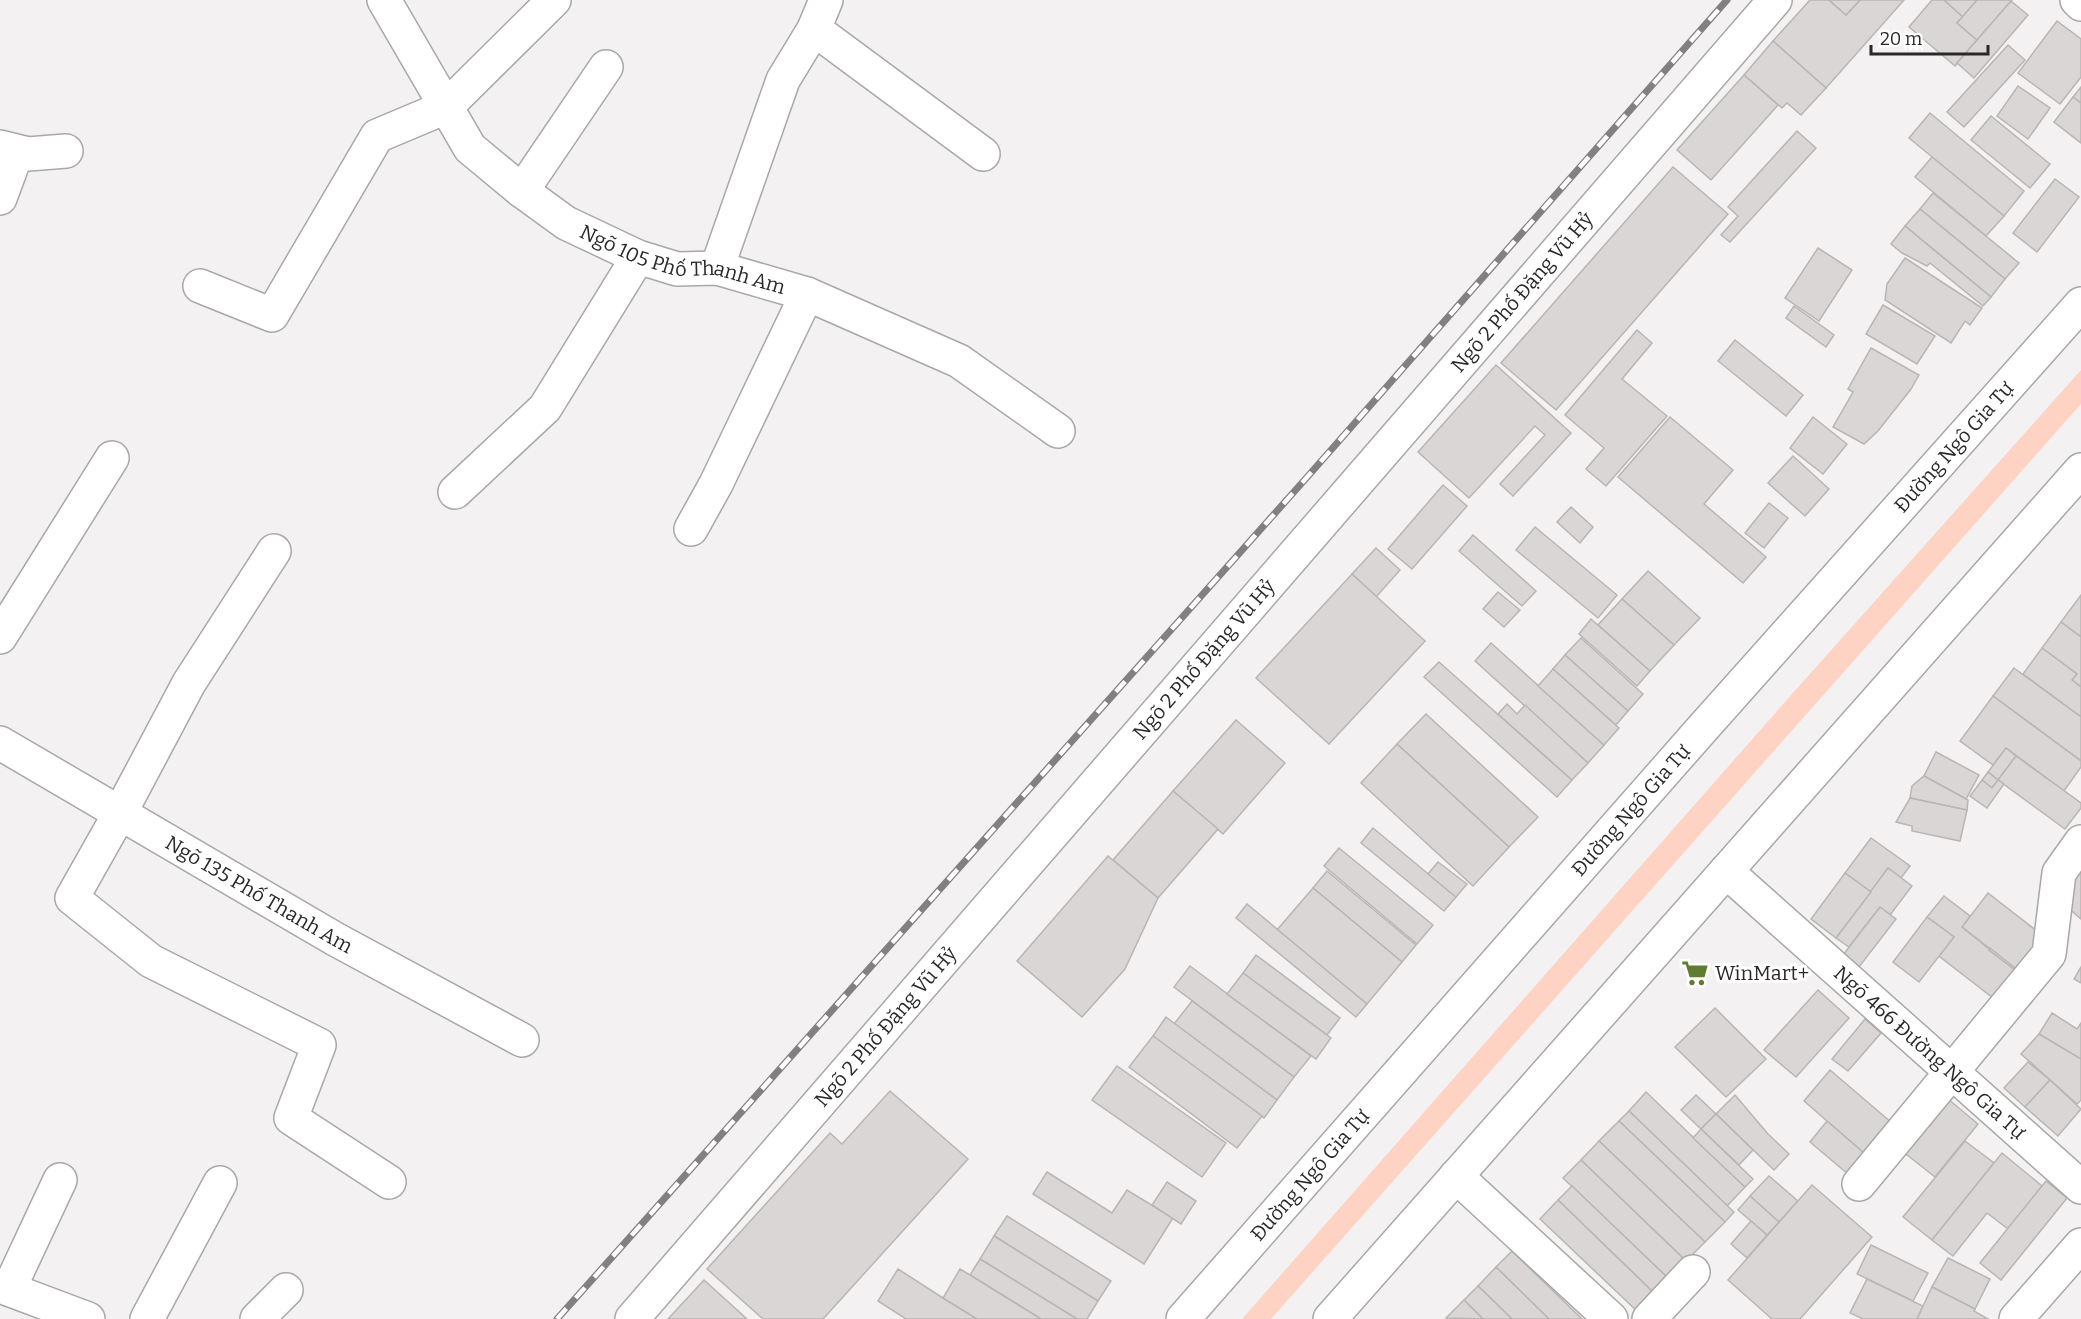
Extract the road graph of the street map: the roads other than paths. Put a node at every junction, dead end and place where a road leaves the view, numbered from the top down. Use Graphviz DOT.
graph roads {
  1 [pos="384,0"];
  2 [pos="554,0"];
  3 [pos="1774,0"];
  4 [pos="2077,0"];
  5 [pos="2081,4"];
  6 [pos="820,14"];
  7 [pos="606,67"];
  8 [pos="446,106"];
  9 [pos="8,149"];
  10 [pos="66,151"];
  11 [pos="984,154"];
  12 [pos="522,191"];
  13 [pos="0,198"];
  14 [pos="638,257"];
  15 [pos="717,268"];
  16 [pos="200,286"];
  17 [pos="807,294"];
  18 [pos="2081,304"];
  19 [pos="1058,431"];
  20 [pos="112,458"];
  21 [pos="2081,470"];
  22 [pos="455,492"];
  23 [pos="691,529"];
  24 [pos="274,551"];
  25 [pos="0,637"];
  26 [pos="0,743"];
  27 [pos="120,813"];
  28 [pos="2081,842"];
  29 [pos="1726,871"];
  30 [pos="522,1040"];
  31 [pos="1952,1072"];
  32 [pos="1456,1176"];
  33 [pos="60,1180"];
  34 [pos="389,1182"];
  35 [pos="220,1183"];
  36 [pos="1859,1184"];
  37 [pos="2081,1187"];
  38 [pos="2081,1245"];
  39 [pos="1693,1272"];
  40 [pos="5,1288"];
  41 [pos="286,1290"];
  42 [pos="88,1319"];
  43 [pos="147,1319"];
  44 [pos="257,1319"];
  45 [pos="632,1319"];
  46 [pos="1183,1319"];
  47 [pos="1330,1319"];
  48 [pos="1611,1319"];
  49 [pos="1649,1319"];
  50 [pos="2016,1319"];
  1 -- 8 [label="street, Ngõ 105 Phố Thanh Am"];
  2 -- 8 [label="street"];
  3 -- 45 [label="street, Ngõ 2 Phố Đặng Vũ Hỷ"];
  4 -- 5 [label="street"];
  6 -- 11 [label="street"];
  6 -- 15 [label="street"];
  7 -- 12 [label="street"];
  8 -- 12 [label="street, Ngõ 105 Phố Thanh Am"];
  8 -- 16 [label="street"];
  9 -- 10 [label="street"];
  9 -- 13 [label="street"];
  12 -- 14 [label="street, Ngõ 105 Phố Thanh Am"];
  14 -- 15 [label="street, Ngõ 105 Phố Thanh Am"];
  14 -- 22 [label="street"];
  15 -- 17 [label="street, Ngõ 105 Phố Thanh Am"];
  17 -- 19 [label="street, Ngõ 105 Phố Thanh Am"];
  17 -- 23 [label="street"];
  18 -- 46 [label="street, Đường Ngô Gia Tự"];
  20 -- 25 [label="street"];
  21 -- 29 [label="street"];
  24 -- 27 [label="street"];
  26 -- 27 [label="street, Ngõ 135 Phố Thanh Am"];
  27 -- 30 [label="street, Ngõ 135 Phố Thanh Am"];
  27 -- 34 [label="street"];
  28 -- 31 [label="street"];
  29 -- 31 [label="street, Ngõ 466 Đường Ngô Gia Tự"];
  29 -- 32 [label="street"];
  31 -- 36 [label="street"];
  31 -- 37 [label="street, Ngõ 466 Đường Ngô Gia Tự"];
  32 -- 47 [label="street"];
  32 -- 48 [label="street"];
  33 -- 40 [label="street"];
  35 -- 43 [label="street"];
  38 -- 50 [label="street"];
  39 -- 49 [label="street"];
  40 -- 42 [label="street"];
  41 -- 44 [label="street"];
}
